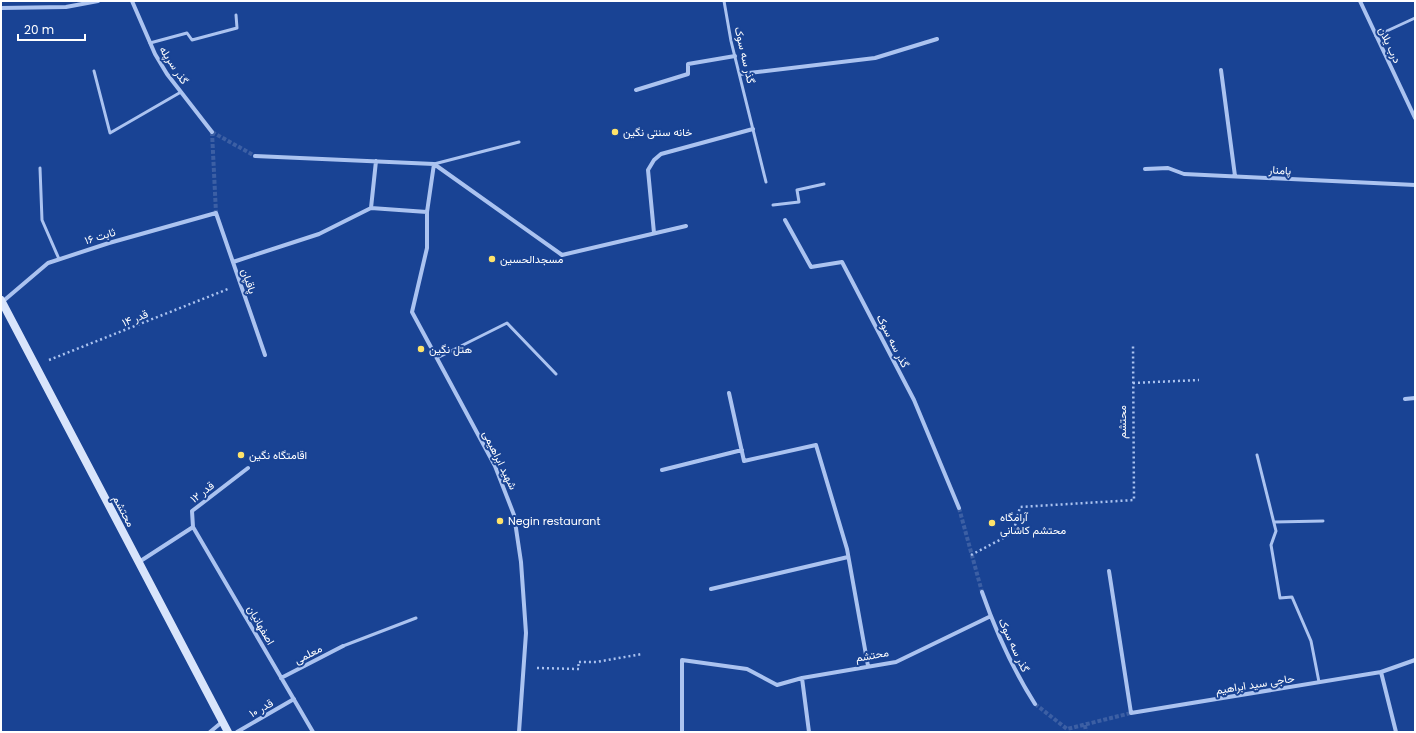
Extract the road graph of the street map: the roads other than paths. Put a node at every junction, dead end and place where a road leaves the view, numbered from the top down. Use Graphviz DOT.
graph roads {
  1 [pos="98,1"];
  2 [pos="132,1"];
  3 [pos="724,1"];
  4 [pos="1360,1"];
  5 [pos="1,8"];
  6 [pos="236,15"];
  7 [pos="1415,18"];
  8 [pos="1376,36"];
  9 [pos="937,39"];
  10 [pos="150,43"];
  11 [pos="735,56"];
  12 [pos="1221,70"];
  13 [pos="94,71"];
  14 [pos="740,74"];
  15 [pos="636,90"];
  16 [pos="181,92"];
  17 [pos="1415,118"];
  18 [pos="753,129"];
  19 [pos="212,132"];
  20 [pos="519,142"];
  21 [pos="255,156"];
  22 [pos="376,161"];
  23 [pos="434,164"];
  24 [pos="40,168"];
  25 [pos="1145,169"];
  26 [pos="1235,176"];
  27 [pos="766,182"];
  28 [pos="824,184"];
  29 [pos="1415,185"];
  30 [pos="773,205"];
  31 [pos="371,208"];
  32 [pos="427,212"];
  33 [pos="216,213"];
  34 [pos="785,220"];
  35 [pos="686,226"];
  36 [pos="654,233"];
  37 [pos="59,259"];
  38 [pos="233,262"];
  39 [pos="1,302"];
  40 [pos="265,355"];
  41 [pos="437,358"];
  42 [pos="556,374"];
  43 [pos="729,393"];
  44 [pos="1415,398"];
  45 [pos="1404,399"];
  46 [pos="742,450"];
  47 [pos="1257,454"];
  48 [pos="248,468"];
  49 [pos="662,470"];
  50 [pos="959,508"];
  51 [pos="1323,521"];
  52 [pos="1274,522"];
  53 [pos="193,527"];
  54 [pos="848,557"];
  55 [pos="139,562"];
  56 [pos="1110,570"];
  57 [pos="711,589"];
  58 [pos="982,592"];
  59 [pos="990,616"];
  60 [pos="416,618"];
  61 [pos="343,646"];
  62 [pos="1415,660"];
  63 [pos="868,666"];
  64 [pos="1381,672"];
  65 [pos="281,678"];
  66 [pos="802,678"];
  67 [pos="1319,682"];
  68 [pos="294,699"];
  69 [pos="1035,704"];
  70 [pos="222,722"];
  71 [pos="210,732"];
  72 [pos="228,732"];
  73 [pos="237,732"];
  74 [pos="313,732"];
  75 [pos="519,732"];
  76 [pos="682,732"];
  77 [pos="809,732"];
  78 [pos="1396,732"];
  1 -- 5 [label="street"];
  2 -- 10 [label="street, گذر سرپله"];
  3 -- 11 [label="lane, گذر سه سوک"];
  4 -- 8 [label="street, درب یلان"];
  6 -- 10 [label="lane"];
  7 -- 8 [label="lane"];
  8 -- 17 [label="street, درب یلان"];
  9 -- 14 [label="street"];
  10 -- 16 [label="street, گذر سرپله"];
  11 -- 14 [label="lane, گذر سه سوک"];
  11 -- 15 [label="street"];
  12 -- 26 [label="street"];
  13 -- 16 [label="lane"];
  14 -- 18 [label="lane, گذر سه سوک"];
  16 -- 19 [label="street, گذر سرپله"];
  18 -- 27 [label="lane, گذر سه سوک"];
  18 -- 36 [label="street"];
  20 -- 23 [label="lane"];
  21 -- 22 [label="street"];
  22 -- 23 [label="street"];
  22 -- 31 [label="street"];
  23 -- 32 [label="street, شهید ابراهیمی"];
  23 -- 36 [label="street"];
  24 -- 37 [label="lane"];
  25 -- 26 [label="street, پامنار"];
  26 -- 29 [label="street, پامنار"];
  28 -- 30 [label="lane"];
  31 -- 32 [label="street"];
  31 -- 38 [label="street"];
  32 -- 41 [label="street, شهید ابراهیمی"];
  33 -- 37 [label="street, ثابت ۱۶"];
  33 -- 38 [label="street, پاقپان"];
  34 -- 50 [label="street, گذر سه سوک"];
  35 -- 36 [label="street"];
  37 -- 39 [label="street, ثابت ۱۶"];
  38 -- 40 [label="street, پاقپان"];
  39 -- 55 [label="main road, محتشم"];
  41 -- 42 [label="lane"];
  41 -- 75 [label="street, شهید ابراهیمی"];
  43 -- 46 [label="street"];
  44 -- 45 [label="street"];
  46 -- 49 [label="street"];
  46 -- 54 [label="street"];
  47 -- 52 [label="lane"];
  48 -- 53 [label="street, قدر ۱۲"];
  51 -- 52 [label="lane"];
  52 -- 67 [label="lane"];
  53 -- 55 [label="street"];
  53 -- 65 [label="street, اصفهانیان"];
  54 -- 57 [label="street"];
  54 -- 63 [label="street"];
  55 -- 70 [label="main road, محتشم"];
  56 -- 67 [label="street, حاجی سید ابراهیم"];
  58 -- 59 [label="street, گذر سه سوک"];
  59 -- 63 [label="street, محتشم"];
  59 -- 69 [label="street, گذر سه سوک"];
  60 -- 61 [label="lane"];
  61 -- 65 [label="street, معلمی"];
  62 -- 64 [label="street, حاجی سید ابراهیم"];
  63 -- 66 [label="street, محتشم"];
  64 -- 67 [label="street, حاجی سید ابراهیم"];
  64 -- 78 [label="street"];
  65 -- 68 [label="street, اصفهانیان"];
  66 -- 76 [label="street, محتشم"];
  66 -- 77 [label="street"];
  68 -- 73 [label="street, قدر ۱۰"];
  68 -- 74 [label="street, اصفهانیان"];
  70 -- 71 [label="street"];
  70 -- 72 [label="main road, محتشم"];
}
